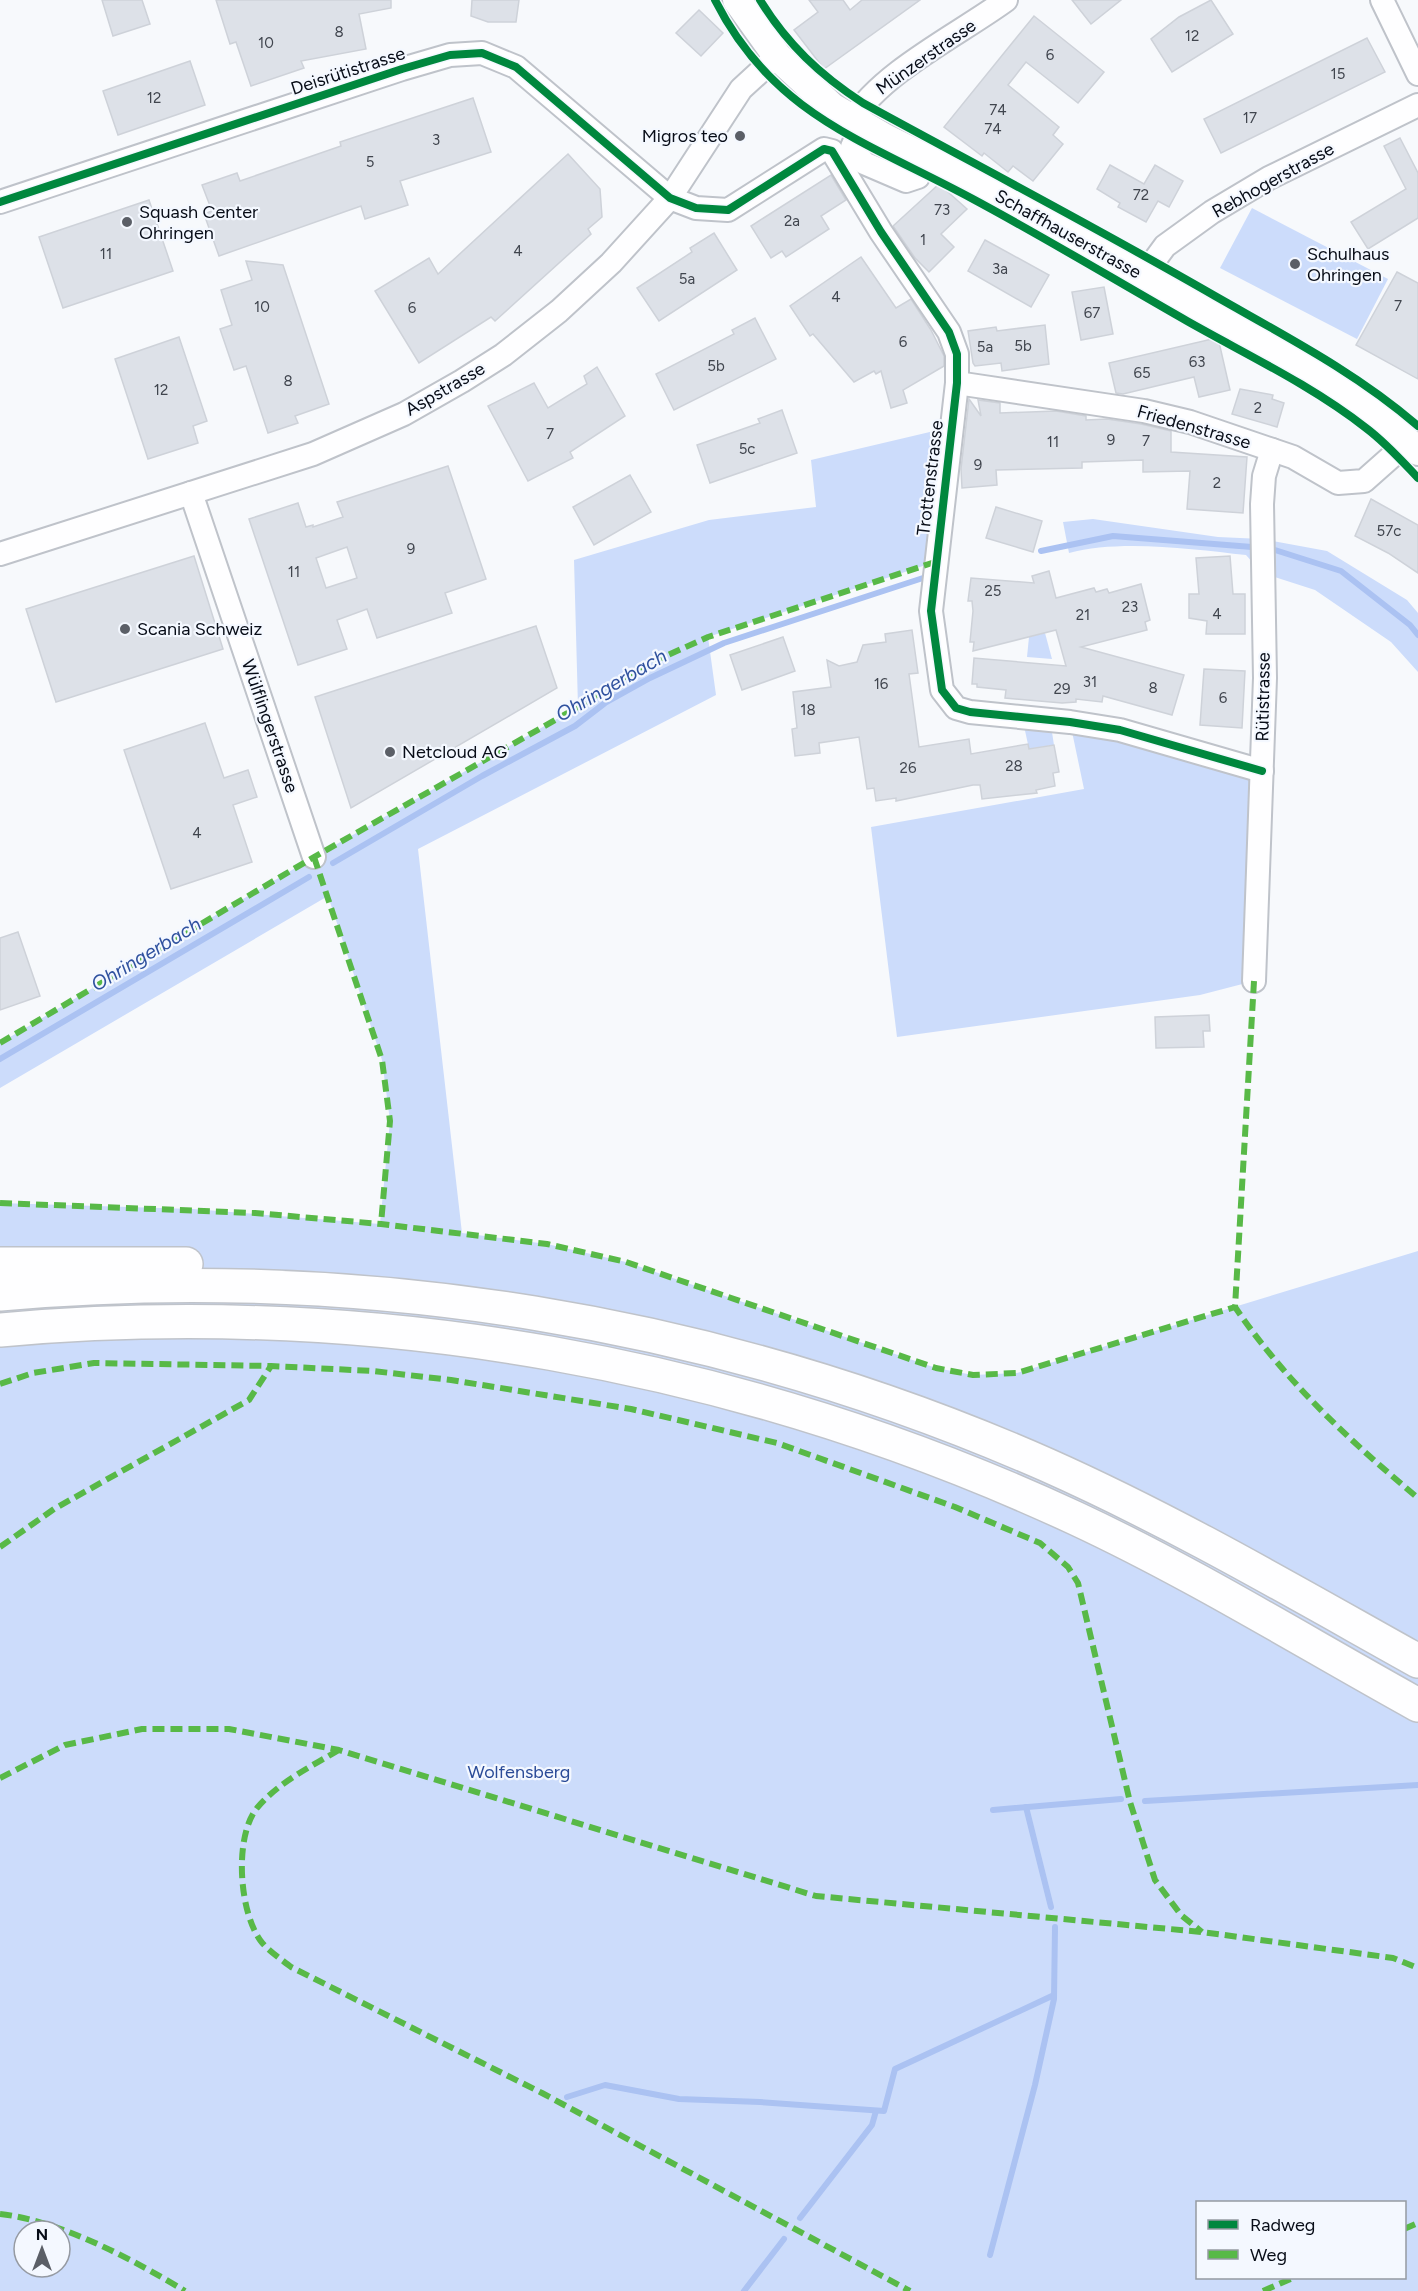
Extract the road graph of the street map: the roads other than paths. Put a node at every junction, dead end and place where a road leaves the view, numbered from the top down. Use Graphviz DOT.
graph roads {
  1 [pos="737,0"];
  2 [pos="1006,0"];
  3 [pos="1382,0"];
  4 [pos="777,56"];
  5 [pos="1418,74"];
  6 [pos="1418,105"];
  7 [pos="857,122"];
  8 [pos="670,198"];
  9 [pos="0,202"];
  10 [pos="1143,276"];
  11 [pos="957,382"];
  12 [pos="1413,447"];
  13 [pos="1272,450"];
  14 [pos="191,493"];
  15 [pos="0,554"];
  16 [pos="1262,771"];
  17 [pos="314,857"];
  18 [pos="1254,981"];
  19 [pos="0,1264"];
  20 [pos="365,1292"];
  21 [pos="0,1294"];
  22 [pos="0,1330"];
  23 [pos="1418,1661"];
  24 [pos="1418,1705"];
  1 -- 4 [label="main road, Schaffhauserstrasse"];
  2 -- 7 [label="street, Münzerstrasse"];
  3 -- 5 [label="street"];
  4 -- 7 [label="main road, Schaffhauserstrasse"];
  4 -- 8 [label="street, Aspstrasse"];
  6 -- 10 [label="street, Rebhogerstrasse"];
  7 -- 10 [label="main road, Schaffhauserstrasse"];
  8 -- 9 [label="street, Deisrütistrasse"];
  8 -- 11 [label="street, Trottenstrasse"];
  8 -- 14 [label="street, Aspstrasse"];
  10 -- 12 [label="main road, Schaffhauserstrasse"];
  11 -- 13 [label="street, Friedenstrasse"];
  11 -- 16 [label="street, Trottenstrasse"];
  12 -- 13 [label="street, Friedenstrasse"];
  13 -- 16 [label="street, Rütistrasse"];
  14 -- 15 [label="street, Aspstrasse"];
  14 -- 17 [label="street, Wülflingerstrasse"];
  16 -- 18 [label="street, Rütistrasse"];
  19 -- 20 [label="highway"];
  20 -- 21 [label="highway"];
  20 -- 23 [label="highway"];
  22 -- 24 [label="highway"];
}
